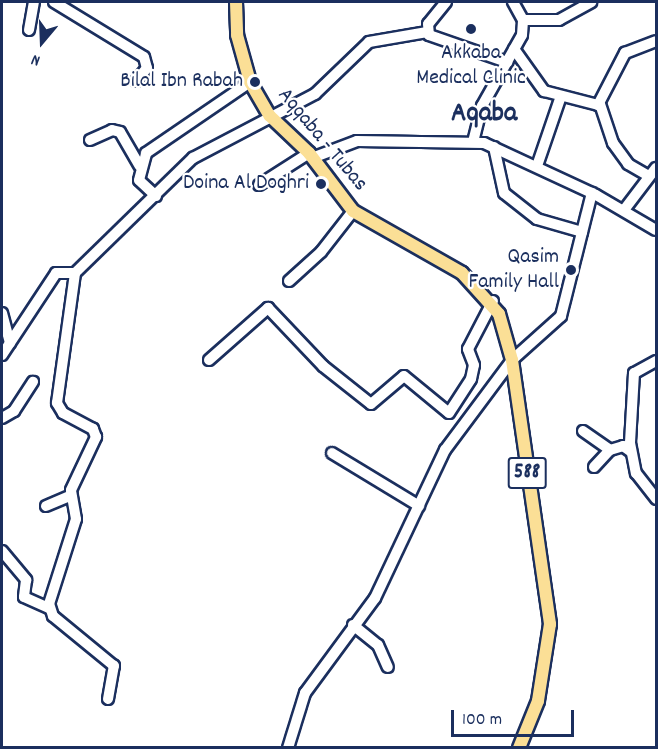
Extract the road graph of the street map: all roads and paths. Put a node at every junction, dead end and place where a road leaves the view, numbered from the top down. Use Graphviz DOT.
graph roads {
  1 [pos="34,2"];
  2 [pos="54,2"];
  3 [pos="236,2"];
  4 [pos="446,2"];
  5 [pos="513,2"];
  6 [pos="591,2"];
  7 [pos="523,20"];
  8 [pos="29,30"];
  9 [pos="427,32"];
  10 [pos="656,41"];
  11 [pos="514,49"];
  12 [pos="507,62"];
  13 [pos="136,81"];
  14 [pos="250,82"];
  15 [pos="560,99"];
  16 [pos="600,104"];
  17 [pos="270,116"];
  18 [pos="90,140"];
  19 [pos="473,142"];
  20 [pos="494,147"];
  21 [pos="311,156"];
  22 [pos="140,166"];
  23 [pos="537,166"];
  24 [pos="653,172"];
  25 [pos="259,185"];
  26 [pos="592,193"];
  27 [pos="156,196"];
  28 [pos="624,210"];
  29 [pos="353,211"];
  30 [pos="657,230"];
  31 [pos="582,232"];
  32 [pos="75,273"];
  33 [pos="289,280"];
  34 [pos="493,301"];
  35 [pos="2,313"];
  36 [pos="10,343"];
  37 [pos="2,355"];
  38 [pos="209,360"];
  39 [pos="512,360"];
  40 [pos="657,361"];
  41 [pos="33,382"];
  42 [pos="2,418"];
  43 [pos="583,431"];
  44 [pos="610,450"];
  45 [pos="630,451"];
  46 [pos="332,453"];
  47 [pos="594,467"];
  48 [pos="70,496"];
  49 [pos="657,499"];
  50 [pos="46,506"];
  51 [pos="419,506"];
  52 [pos="2,551"];
  53 [pos="49,608"];
  54 [pos="353,625"];
  55 [pos="388,667"];
  56 [pos="108,699"];
  57 [pos="288,747"];
  58 [pos="519,747"];
  1 -- 8 [label="street"];
  2 -- 13 [label="street"];
  3 -- 14 [label="main road, Aqqaba - Tubas"];
  4 -- 9 [label="street"];
  5 -- 7 [label="street"];
  6 -- 7 [label="street"];
  7 -- 11 [label="street"];
  9 -- 12 [label="street"];
  9 -- 17 [label="street"];
  10 -- 16 [label="street"];
  11 -- 12 [label="street"];
  11 -- 15 [label="street"];
  12 -- 19 [label="street"];
  14 -- 17 [label="main road, Aqqaba - Tubas"];
  14 -- 22 [label="street"];
  15 -- 16 [label="street"];
  15 -- 23 [label="street"];
  16 -- 24 [label="street"];
  17 -- 21 [label="main road, Aqqaba - Tubas"];
  17 -- 27 [label="street"];
  18 -- 22 [label="street"];
  19 -- 20 [label="street"];
  19 -- 21 [label="street"];
  20 -- 23 [label="street"];
  20 -- 31 [label="street"];
  21 -- 25 [label="street"];
  21 -- 29 [label="main road, Aqqaba - Tubas"];
  22 -- 27 [label="street"];
  23 -- 26 [label="street"];
  24 -- 28 [label="street"];
  26 -- 28 [label="street"];
  26 -- 31 [label="street"];
  27 -- 32 [label="street"];
  28 -- 30 [label="street"];
  29 -- 33 [label="street"];
  29 -- 34 [label="main road, Aqqaba - Tubas"];
  31 -- 39 [label="street"];
  32 -- 36 [label="street"];
  32 -- 48 [label="street"];
  34 -- 38 [label="street"];
  34 -- 39 [label="main road, 588"];
  35 -- 36 [label="street"];
  36 -- 37 [label="street"];
  39 -- 51 [label="street"];
  39 -- 58 [label="main road, 588"];
  40 -- 45 [label="street"];
  41 -- 42 [label="street"];
  43 -- 44 [label="street"];
  44 -- 45 [label="street"];
  44 -- 47 [label="street"];
  45 -- 49 [label="street"];
  46 -- 51 [label="street"];
  48 -- 50 [label="street"];
  48 -- 53 [label="street"];
  51 -- 54 [label="street"];
  52 -- 53 [label="street"];
  53 -- 56 [label="street"];
  54 -- 55 [label="street"];
  54 -- 57 [label="street"];
}
